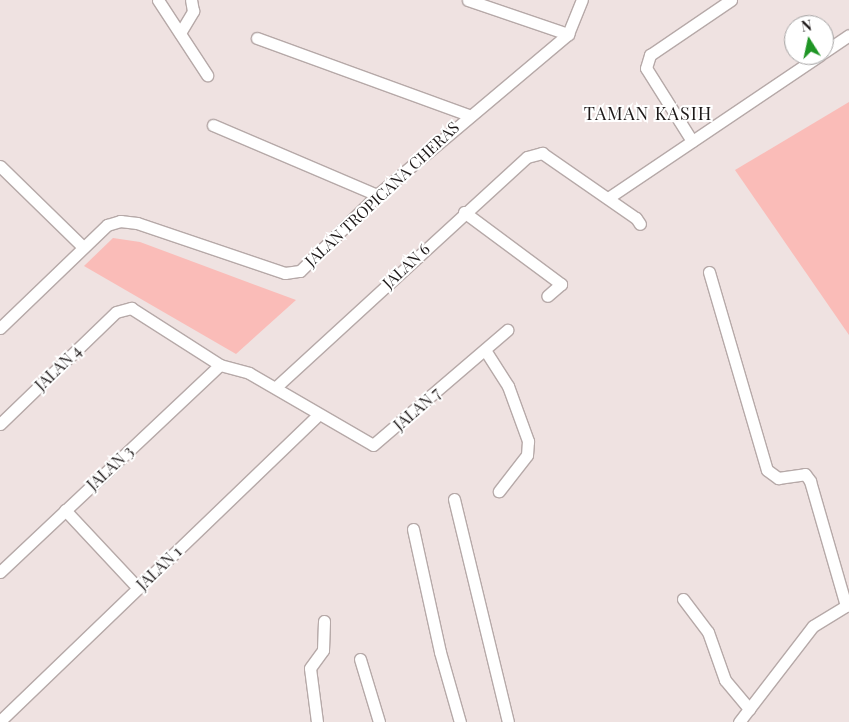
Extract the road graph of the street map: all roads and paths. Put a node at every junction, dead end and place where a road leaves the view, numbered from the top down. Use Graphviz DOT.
graph roads {
  1 [pos="158,0"];
  2 [pos="191,0"];
  3 [pos="468,0"];
  4 [pos="582,0"];
  5 [pos="731,0"];
  6 [pos="180,33"];
  7 [pos="568,34"];
  8 [pos="849,35"];
  9 [pos="257,38"];
  10 [pos="834,45"];
  11 [pos="805,65"];
  12 [pos="207,75"];
  13 [pos="468,115"];
  14 [pos="213,125"];
  15 [pos="692,141"];
  16 [pos="0,166"];
  17 [pos="377,195"];
  18 [pos="608,198"];
  19 [pos="464,212"];
  20 [pos="640,224"];
  21 [pos="83,247"];
  22 [pos="709,272"];
  23 [pos="547,296"];
  24 [pos="0,328"];
  25 [pos="508,330"];
  26 [pos="485,350"];
  27 [pos="220,365"];
  28 [pos="276,387"];
  29 [pos="318,415"];
  30 [pos="0,424"];
  31 [pos="499,491"];
  32 [pos="454,499"];
  33 [pos="65,510"];
  34 [pos="413,529"];
  35 [pos="0,572"];
  36 [pos="138,588"];
  37 [pos="683,599"];
  38 [pos="848,605"];
  39 [pos="324,622"];
  40 [pos="360,659"];
  41 [pos="749,709"];
  42 [pos="0,721"];
  43 [pos="317,722"];
  44 [pos="379,722"];
  45 [pos="460,722"];
  46 [pos="508,722"];
  47 [pos="739,722"];
  1 -- 6 [label="street"];
  2 -- 6 [label="street"];
  3 -- 7 [label="street"];
  4 -- 7 [label="street, JALAN TROPICANA CHERAS"];
  5 -- 15 [label="street"];
  6 -- 12 [label="street"];
  7 -- 13 [label="street, JALAN TROPICANA CHERAS"];
  8 -- 10 [label="street"];
  9 -- 13 [label="street"];
  11 -- 15 [label="street"];
  13 -- 17 [label="street, JALAN TROPICANA CHERAS"];
  14 -- 17 [label="street"];
  15 -- 18 [label="street"];
  16 -- 21 [label="street"];
  17 -- 21 [label="street, JALAN TROPICANA CHERAS"];
  18 -- 19 [label="street, JALAN 6"];
  18 -- 20 [label="street"];
  19 -- 23 [label="street"];
  19 -- 28 [label="street, JALAN 6"];
  21 -- 24 [label="street, JALAN TROPICANA CHERAS"];
  22 -- 38 [label="street"];
  25 -- 26 [label="street, JALAN 7"];
  26 -- 29 [label="street, JALAN 7"];
  26 -- 31 [label="street"];
  27 -- 28 [label="street"];
  27 -- 30 [label="street, JALAN 4"];
  27 -- 33 [label="street, JALAN 3"];
  28 -- 29 [label="street"];
  29 -- 36 [label="street, JALAN 1"];
  32 -- 46 [label="street"];
  33 -- 35 [label="street, JALAN 3"];
  33 -- 36 [label="street"];
  34 -- 45 [label="street"];
  36 -- 42 [label="street, JALAN 1"];
  37 -- 41 [label="street"];
  38 -- 41 [label="street"];
  39 -- 43 [label="street"];
  40 -- 44 [label="street"];
  41 -- 47 [label="street"];
}
